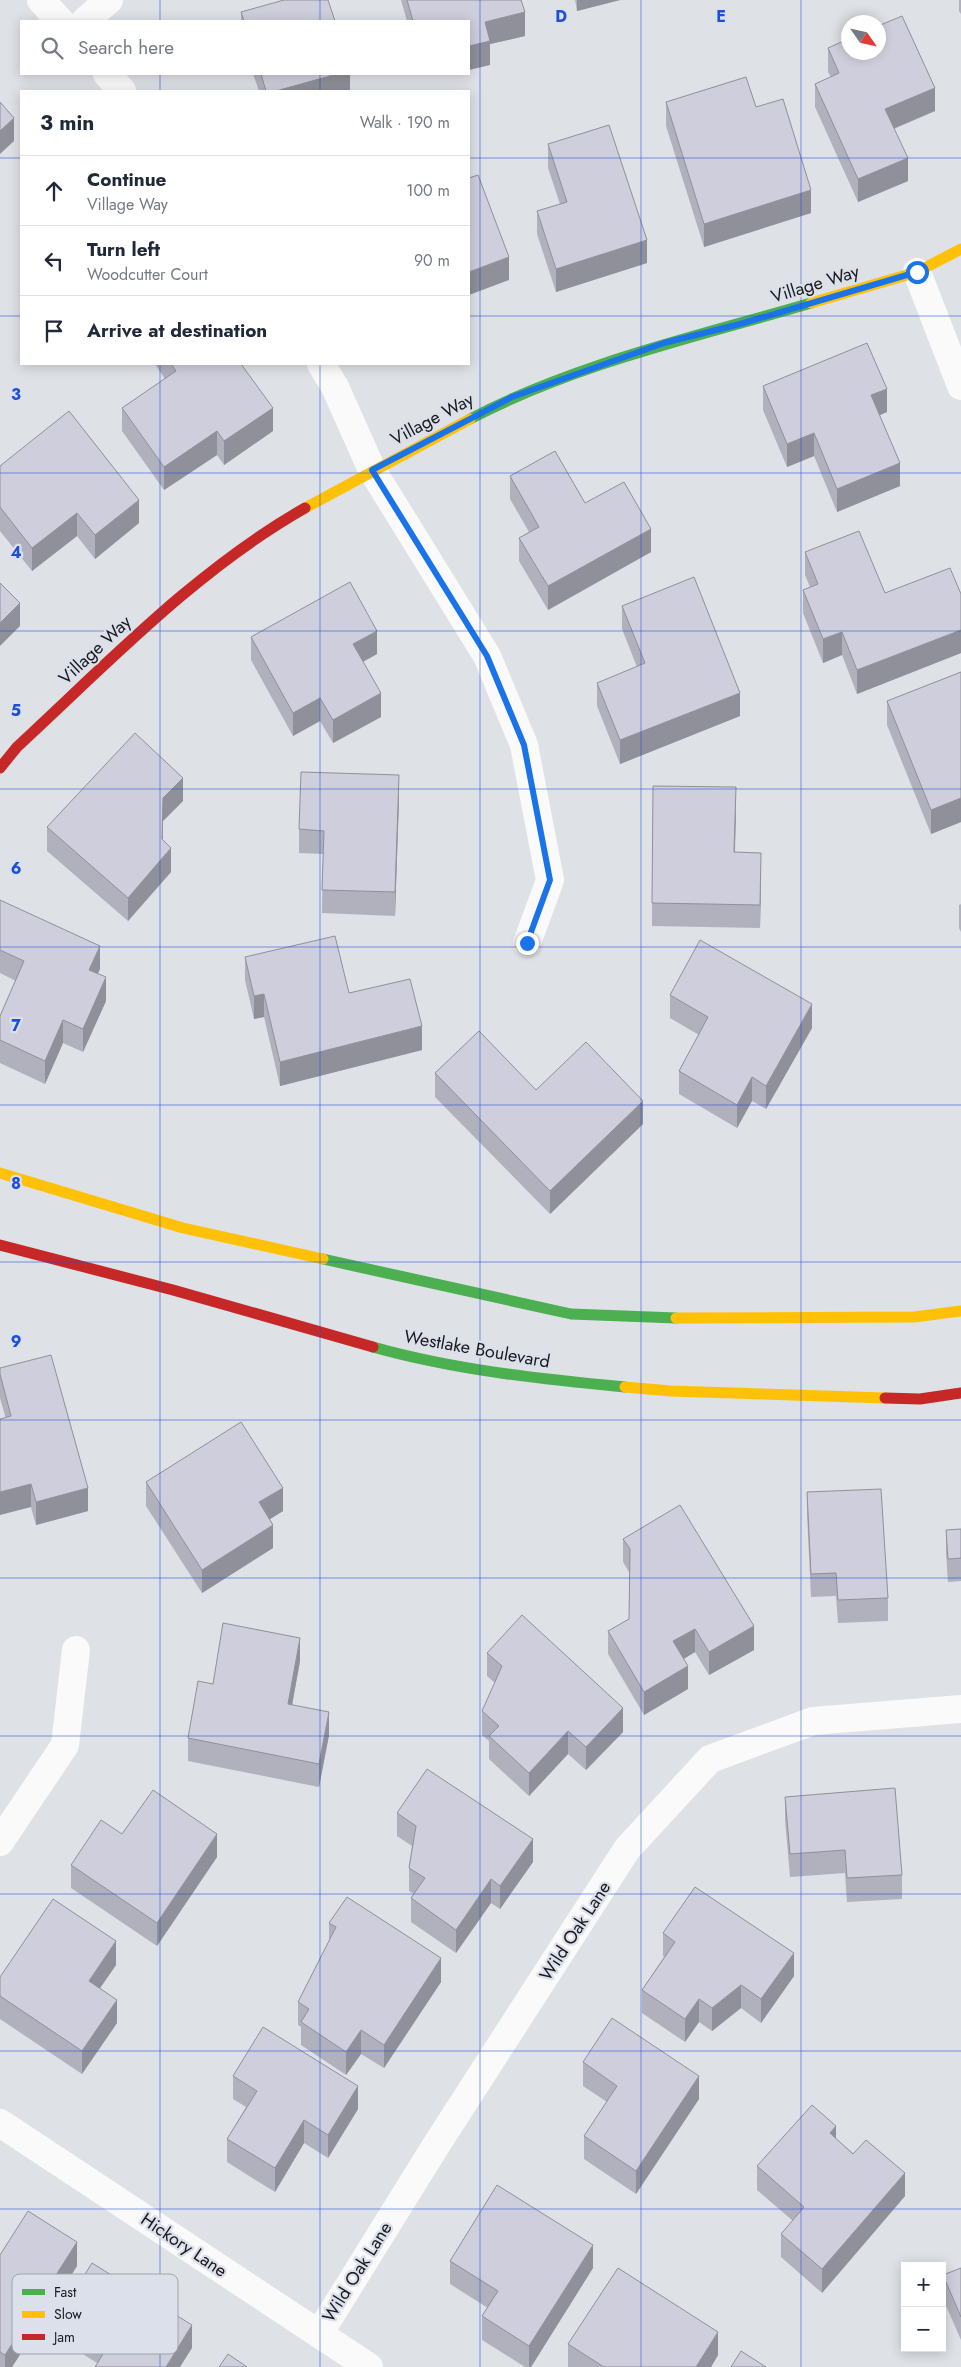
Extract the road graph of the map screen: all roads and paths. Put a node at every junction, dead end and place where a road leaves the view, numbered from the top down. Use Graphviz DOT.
graph roads {
  1 [pos="41,0"];
  2 [pos="109,0"];
  3 [pos="59,20"];
  4 [pos="86,20"];
  5 [pos="108,75"];
  6 [pos="121,90"];
  7 [pos="961,249"];
  8 [pos="917,272"];
  9 [pos="322,365"];
  10 [pos="961,386"];
  11 [pos="372,470"];
  12 [pos="0,768"];
  13 [pos="527,943"];
  14 [pos="0,1173"];
  15 [pos="0,1245"];
  16 [pos="961,1311"];
  17 [pos="961,1393"];
  18 [pos="76,1650"];
  19 [pos="961,1709"];
  20 [pos="0,1842"];
  21 [pos="0,2123"];
  22 [pos="319,2334"];
  23 [pos="369,2367"];
  1 -- 3 [label="street"];
  2 -- 4 [label="street"];
  5 -- 6 [label="street"];
  7 -- 8 [label="street, Village Way"];
  8 -- 10 [label="street"];
  8 -- 11 [label="street, Village Way"];
  9 -- 11 [label="street"];
  11 -- 12 [label="street, Village Way"];
  11 -- 13 [label="street"];
  14 -- 16 [label="street"];
  15 -- 17 [label="street, Westlake Boulevard"];
  18 -- 20 [label="street"];
  19 -- 22 [label="street, Wild Oak Lane"];
  21 -- 22 [label="street, Hickory Lane"];
  22 -- 23 [label="street, Hickory Lane"];
}
